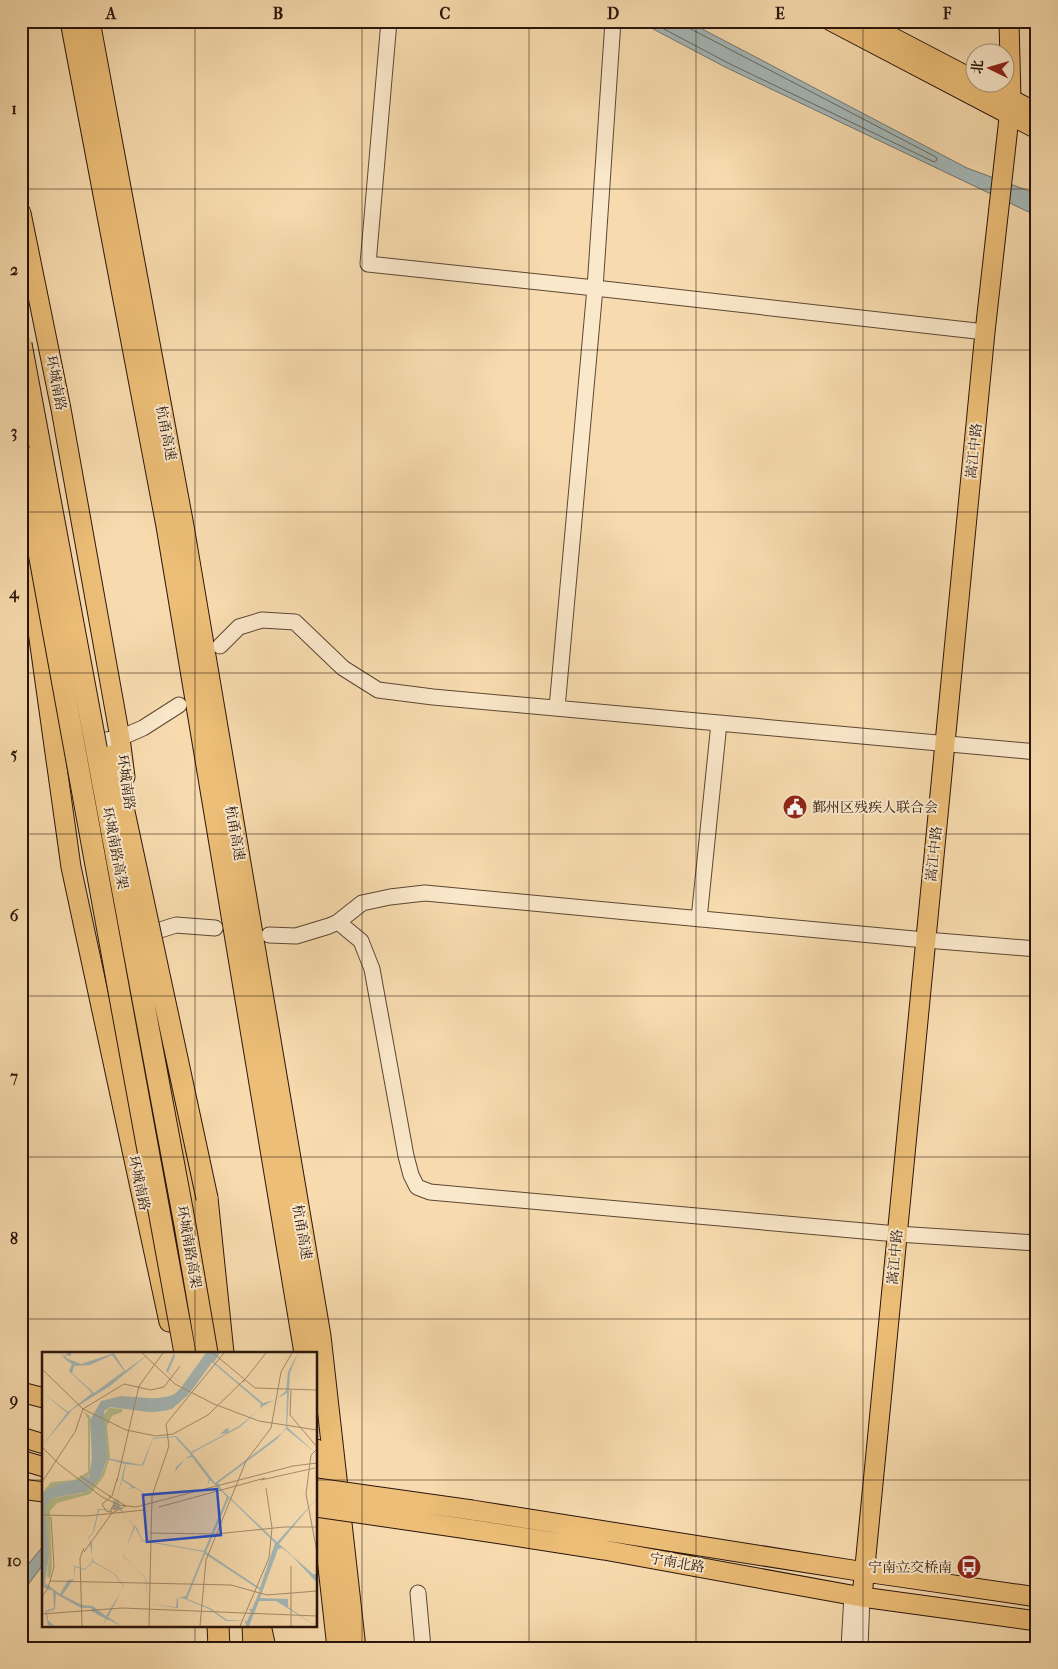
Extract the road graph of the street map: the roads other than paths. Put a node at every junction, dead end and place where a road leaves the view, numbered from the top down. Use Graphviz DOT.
graph roads {
  1 [pos="71,21"];
  2 [pos="89,21"];
  3 [pos="389,21"];
  4 [pos="613,21"];
  5 [pos="832,21"];
  6 [pos="861,21"];
  7 [pos="998,21"];
  8 [pos="1009,21"];
  9 [pos="998,42"];
  10 [pos="966,76"];
  11 [pos="991,92"];
  12 [pos="1003,100"];
  13 [pos="1037,113"];
  14 [pos="1037,129"];
  15 [pos="21,213"];
  16 [pos="595,288"];
  17 [pos="980,332"];
  18 [pos="21,344"];
  19 [pos="21,454"];
  20 [pos="21,510"];
  21 [pos="63,568"];
  22 [pos="46,584"];
  23 [pos="220,646"];
  24 [pos="178,705"];
  25 [pos="557,708"];
  26 [pos="719,723"];
  27 [pos="120,738"];
  28 [pos="938,742"];
  29 [pos="54,748"];
  30 [pos="1037,752"];
  31 [pos="699,919"];
  32 [pos="338,922"];
  33 [pos="215,928"];
  34 [pos="148,934"];
  35 [pos="269,935"];
  36 [pos="919,939"];
  37 [pos="89,949"];
  38 [pos="1037,949"];
  39 [pos="892,1233"];
  40 [pos="1037,1243"];
  41 [pos="171,1328"];
  42 [pos="175,1352"];
  43 [pos="185,1352"];
  44 [pos="207,1352"];
  45 [pos="222,1352"];
  46 [pos="222,1352"];
  47 [pos="306,1352"];
  48 [pos="21,1392"];
  49 [pos="42,1397"];
  50 [pos="21,1437"];
  51 [pos="42,1443"];
  52 [pos="21,1460"];
  53 [pos="42,1466"];
  54 [pos="318,1468"];
  55 [pos="318,1488"];
  56 [pos="21,1489"];
  57 [pos="42,1492"];
  58 [pos="318,1507"];
  59 [pos="859,1571"];
  60 [pos="418,1593"];
  61 [pos="857,1596"];
  62 [pos="1034,1597"];
  63 [pos="1031,1621"];
  64 [pos="210,1626"];
  65 [pos="218,1626"];
  66 [pos="253,1626"];
  67 [pos="260,1626"];
  68 [pos="212,1648"];
  69 [pos="218,1648"];
  70 [pos="255,1648"];
  71 [pos="265,1648"];
  72 [pos="338,1648"];
  73 [pos="355,1648"];
  74 [pos="423,1648"];
  75 [pos="849,1648"];
  76 [pos="860,1648"];
  1 -- 47 [label="highway, 杭甬高速"];
  2 -- 73 [label="highway, 杭甬高速"];
  3 -- 16 [label="street"];
  4 -- 16 [label="street"];
  5 -- 12 [label="main road"];
  6 -- 10 [label="main road"];
  7 -- 9 [label="main road"];
  8 -- 12 [label="main road, 嵩江中路"];
  11 -- 12 [label="main road"];
  12 -- 13 [label="main road"];
  12 -- 14 [label="main road"];
  12 -- 17 [label="main road, 嵩江中路"];
  12 -- 17 [label="main road, 嵩江中路"];
  15 -- 27 [label="main road, 环城南路"];
  16 -- 17 [label="street"];
  16 -- 25 [label="street"];
  17 -- 28 [label="main road, 嵩江中路"];
  18 -- 21 [label="highway, 环城南路高架, bridge"];
  19 -- 22 [label="highway, 环城南路高架, bridge"];
  20 -- 29 [label="main road, 环城南路"];
  21 -- 44 [label="highway, 环城南路高架, bridge"];
  21 -- 45 [label="highway, bridge"];
  22 -- 41 [label="highway, bridge"];
  22 -- 43 [label="highway, 环城南路高架, bridge"];
  23 -- 25 [label="street"];
  24 -- 27 [label="street"];
  25 -- 26 [label="street"];
  26 -- 28 [label="street"];
  26 -- 31 [label="street"];
  27 -- 29 [label="street"];
  27 -- 34 [label="main road, 环城南路"];
  28 -- 30 [label="street"];
  28 -- 36 [label="main road, 嵩江中路"];
  29 -- 37 [label="main road, 环城南路"];
  31 -- 32 [label="street"];
  31 -- 36 [label="street"];
  32 -- 35 [label="street"];
  32 -- 39 [label="street"];
  33 -- 34 [label="street"];
  34 -- 37 [label="street"];
  34 -- 46 [label="main road, 环城南路"];
  36 -- 38 [label="street"];
  36 -- 39 [label="main road, 嵩江中路"];
  37 -- 41 [label="main road, 环城南路"];
  39 -- 40 [label="street"];
  39 -- 59 [label="main road, 嵩江中路"];
  41 -- 42 [label="main road, 环城南路"];
  48 -- 49 [label="main road"];
  50 -- 51 [label="main road"];
  52 -- 53 [label="main road"];
  54 -- 72 [label="highway"];
  55 -- 59 [label="main road, 宁南北路, bridge"];
  56 -- 57 [label="main road"];
  58 -- 61 [label="main road, 宁南北路, bridge"];
  59 -- 61 [label="main road, 嵩江中路"];
  59 -- 62 [label="main road, 宁南北路"];
  60 -- 74 [label="street"];
  61 -- 63 [label="main road, 宁南北路"];
  61 -- 75 [label="street"];
  61 -- 76 [label="street"];
  64 -- 68 [label="main road"];
  65 -- 69 [label="highway"];
  66 -- 70 [label="highway"];
  67 -- 71 [label="highway"];
}
